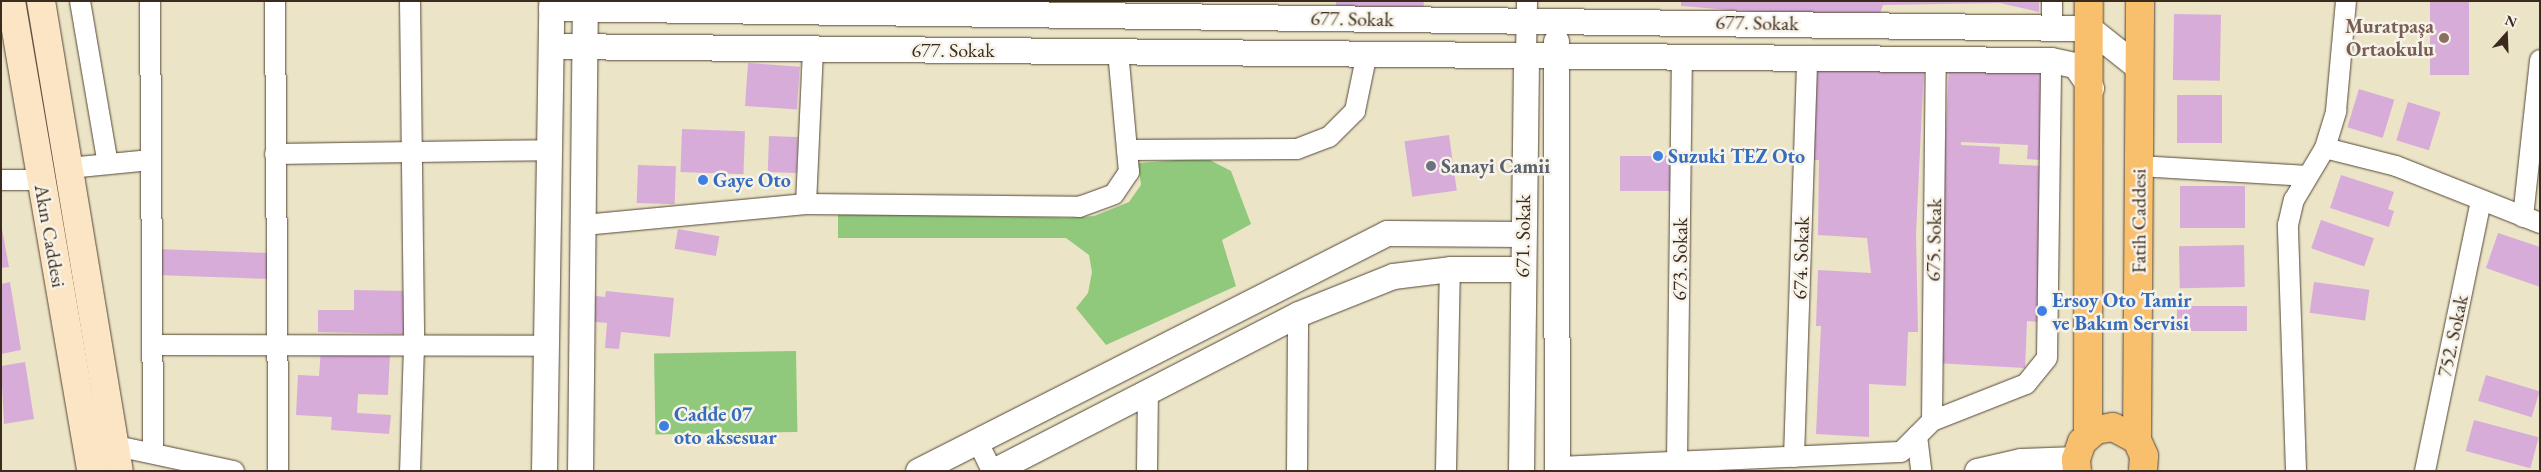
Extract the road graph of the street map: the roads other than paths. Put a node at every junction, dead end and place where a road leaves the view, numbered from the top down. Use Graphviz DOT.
graph roads {
  1 [pos="11,1"];
  2 [pos="41,1"];
  3 [pos="80,1"];
  4 [pos="150,1"];
  5 [pos="276,1"];
  6 [pos="410,1"];
  7 [pos="2052,1"];
  8 [pos="2140,1"];
  9 [pos="2346,1"];
  10 [pos="551,5"];
  11 [pos="585,6"];
  12 [pos="1527,11"];
  13 [pos="2089,14"];
  14 [pos="1557,21"];
  15 [pos="2052,27"];
  16 [pos="552,46"];
  17 [pos="584,46"];
  18 [pos="813,49"];
  19 [pos="1118,51"];
  20 [pos="1367,53"];
  21 [pos="1526,54"];
  22 [pos="1556,56"];
  23 [pos="1682,56"];
  24 [pos="1807,59"];
  25 [pos="1936,59"];
  26 [pos="2051,60"];
  27 [pos="2540,60"];
  28 [pos="2138,67"];
  29 [pos="2091,88"];
  30 [pos="2326,148"];
  31 [pos="550,150"];
  32 [pos="1127,150"];
  33 [pos="414,152"];
  34 [pos="275,154"];
  35 [pos="151,160"];
  36 [pos="108,164"];
  37 [pos="2140,166"];
  38 [pos="69,168"];
  39 [pos="2307,176"];
  40 [pos="1,180"];
  41 [pos="40,180"];
  42 [pos="2481,201"];
  43 [pos="806,204"];
  44 [pos="2531,220"];
  45 [pos="584,225"];
  46 [pos="1523,234"];
  47 [pos="1450,269"];
  48 [pos="1522,269"];
  49 [pos="1298,314"];
  50 [pos="152,345"];
  51 [pos="276,346"];
  52 [pos="414,346"];
  53 [pos="548,346"];
  54 [pos="1148,392"];
  55 [pos="1932,421"];
  56 [pos="1917,436"];
  57 [pos="86,440"];
  58 [pos="977,440"];
  59 [pos="2137,440"];
  60 [pos="153,452"];
  61 [pos="2080,455"];
  62 [pos="1794,456"];
  63 [pos="117,458"];
  64 [pos="1677,461"];
  65 [pos="1557,469"];
  66 [pos="91,471"];
  67 [pos="234,471"];
  68 [pos="278,471"];
  69 [pos="410,471"];
  70 [pos="544,471"];
  71 [pos="580,471"];
  72 [pos="918,471"];
  73 [pos="992,471"];
  74 [pos="1147,471"];
  75 [pos="1298,471"];
  76 [pos="1446,471"];
  77 [pos="1521,471"];
  78 [pos="1921,471"];
  79 [pos="1977,471"];
  80 [pos="2143,471"];
  81 [pos="2296,471"];
  82 [pos="2425,471"];
  1 -- 41 [label="main road, Akın Caddesi"];
  2 -- 38 [label="main road, Akın Caddesi"];
  3 -- 36 [label="street"];
  4 -- 35 [label="street"];
  5 -- 34 [label="street"];
  6 -- 33 [label="street"];
  7 -- 15 [label="street"];
  8 -- 28 [label="main road, Fatih Caddesi"];
  9 -- 30 [label="street"];
  10 -- 11 [label="street, 677. Sokak"];
  10 -- 16 [label="street"];
  11 -- 12 [label="street, 677. Sokak"];
  11 -- 17 [label="street"];
  12 -- 14 [label="street, 677. Sokak"];
  12 -- 21 [label="street, 671. Sokak"];
  13 -- 15 [label="street, 677. Sokak"];
  13 -- 28 [label="street"];
  13 -- 29 [label="main road"];
  14 -- 15 [label="street, 677. Sokak"];
  14 -- 22 [label="street, 671. Sokak"];
  16 -- 17 [label="street, 677. Sokak"];
  16 -- 31 [label="street"];
  17 -- 18 [label="street, 677. Sokak"];
  17 -- 45 [label="street"];
  18 -- 19 [label="street, 677. Sokak"];
  18 -- 43 [label="street"];
  19 -- 20 [label="street, 677. Sokak"];
  19 -- 32 [label="street"];
  20 -- 21 [label="street, 677. Sokak"];
  20 -- 32 [label="street"];
  21 -- 22 [label="street, 677. Sokak"];
  21 -- 46 [label="street, 671. Sokak"];
  22 -- 23 [label="street, 677. Sokak"];
  22 -- 65 [label="street, 671. Sokak"];
  23 -- 24 [label="street, 677. Sokak"];
  23 -- 64 [label="street, 673. Sokak"];
  24 -- 25 [label="street, 677. Sokak"];
  24 -- 62 [label="street, 674. Sokak"];
  25 -- 26 [label="street, 677. Sokak"];
  25 -- 55 [label="street, 675. Sokak"];
  26 -- 29 [label="street, 677. Sokak"];
  26 -- 55 [label="street"];
  27 -- 44 [label="street"];
  28 -- 37 [label="main road, Fatih Caddesi"];
  29 -- 61 [label="main road"];
  30 -- 39 [label="street"];
  30 -- 42 [label="street"];
  31 -- 33 [label="street"];
  31 -- 53 [label="street"];
  32 -- 43 [label="street"];
  33 -- 34 [label="street"];
  33 -- 52 [label="street"];
  34 -- 51 [label="street"];
  35 -- 36 [label="street"];
  35 -- 50 [label="street"];
  36 -- 38 [label="street"];
  37 -- 39 [label="street"];
  37 -- 59 [label="main road, Fatih Caddesi"];
  38 -- 63 [label="main road, Akın Caddesi"];
  39 -- 81 [label="street"];
  40 -- 41 [label="street"];
  41 -- 57 [label="main road, Akın Caddesi"];
  42 -- 44 [label="street"];
  42 -- 82 [label="street, 752. Sokak"];
  43 -- 45 [label="street"];
  45 -- 71 [label="street"];
  46 -- 48 [label="street, 671. Sokak"];
  46 -- 58 [label="street"];
  47 -- 48 [label="street"];
  47 -- 49 [label="street"];
  47 -- 76 [label="street"];
  48 -- 77 [label="street, 671. Sokak"];
  49 -- 54 [label="street"];
  49 -- 75 [label="street"];
  50 -- 51 [label="street"];
  50 -- 60 [label="street"];
  51 -- 52 [label="street"];
  51 -- 68 [label="street"];
  52 -- 53 [label="street"];
  52 -- 69 [label="street"];
  53 -- 70 [label="street"];
  54 -- 73 [label="street"];
  54 -- 74 [label="street"];
  55 -- 56 [label="street"];
  56 -- 62 [label="street"];
  56 -- 78 [label="street"];
  57 -- 63 [label="street"];
  57 -- 66 [label="main road, Akın Caddesi"];
  58 -- 72 [label="street"];
  58 -- 73 [label="street"];
  59 -- 61 [label="main road"];
  59 -- 80 [label="main road, Fatih Caddesi"];
  60 -- 63 [label="street"];
  60 -- 67 [label="street"];
  61 -- 79 [label="street"];
  62 -- 64 [label="street"];
  64 -- 65 [label="street"];
}
